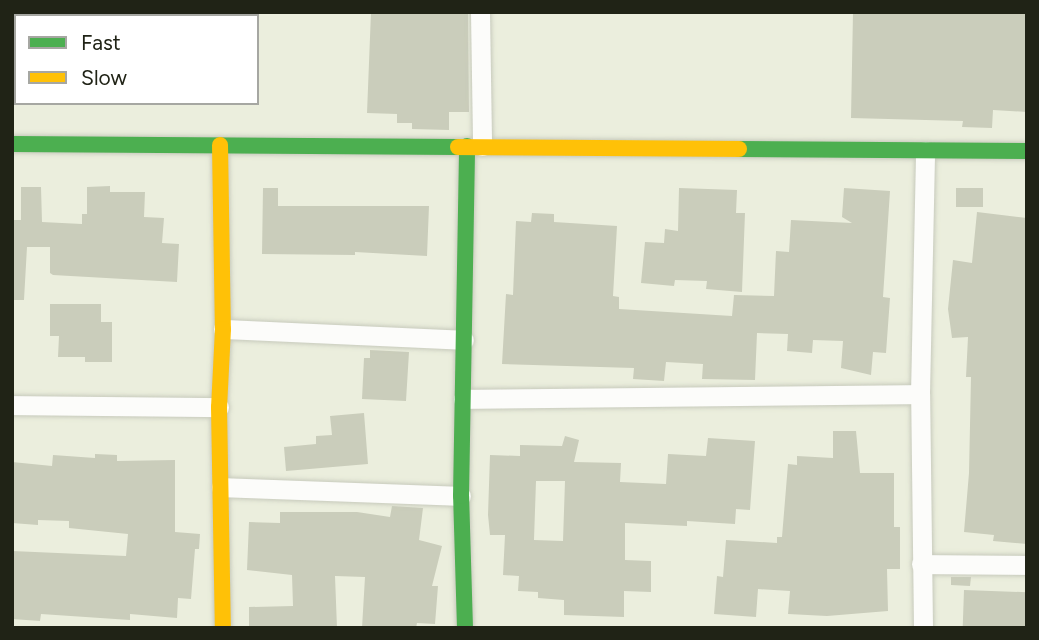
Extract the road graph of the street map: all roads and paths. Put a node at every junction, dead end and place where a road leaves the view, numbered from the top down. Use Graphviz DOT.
graph roads {
  1 [pos="480,12"];
  2 [pos="12,144"];
  3 [pos="220,145"];
  4 [pos="475,146"];
  5 [pos="925,151"];
  6 [pos="1027,151"];
  7 [pos="223,329"];
  8 [pos="464,340"];
  9 [pos="920,394"];
  10 [pos="463,399"];
  11 [pos="12,405"];
  12 [pos="219,407"];
  13 [pos="221,487"];
  14 [pos="461,496"];
  15 [pos="921,564"];
  16 [pos="1027,565"];
  17 [pos="223,628"];
  18 [pos="465,628"];
  19 [pos="923,628"];
  1 -- 4 [label="street"];
  2 -- 3 [label="street"];
  3 -- 4 [label="street"];
  3 -- 7 [label="street"];
  4 -- 5 [label="street"];
  4 -- 8 [label="street"];
  5 -- 6 [label="street"];
  5 -- 9 [label="street"];
  7 -- 8 [label="street"];
  7 -- 12 [label="street"];
  8 -- 10 [label="street"];
  9 -- 10 [label="street"];
  9 -- 15 [label="street"];
  10 -- 14 [label="street"];
  11 -- 12 [label="street"];
  12 -- 13 [label="street"];
  13 -- 14 [label="street"];
  13 -- 17 [label="street"];
  14 -- 18 [label="street"];
  15 -- 16 [label="street"];
  15 -- 19 [label="street"];
}
